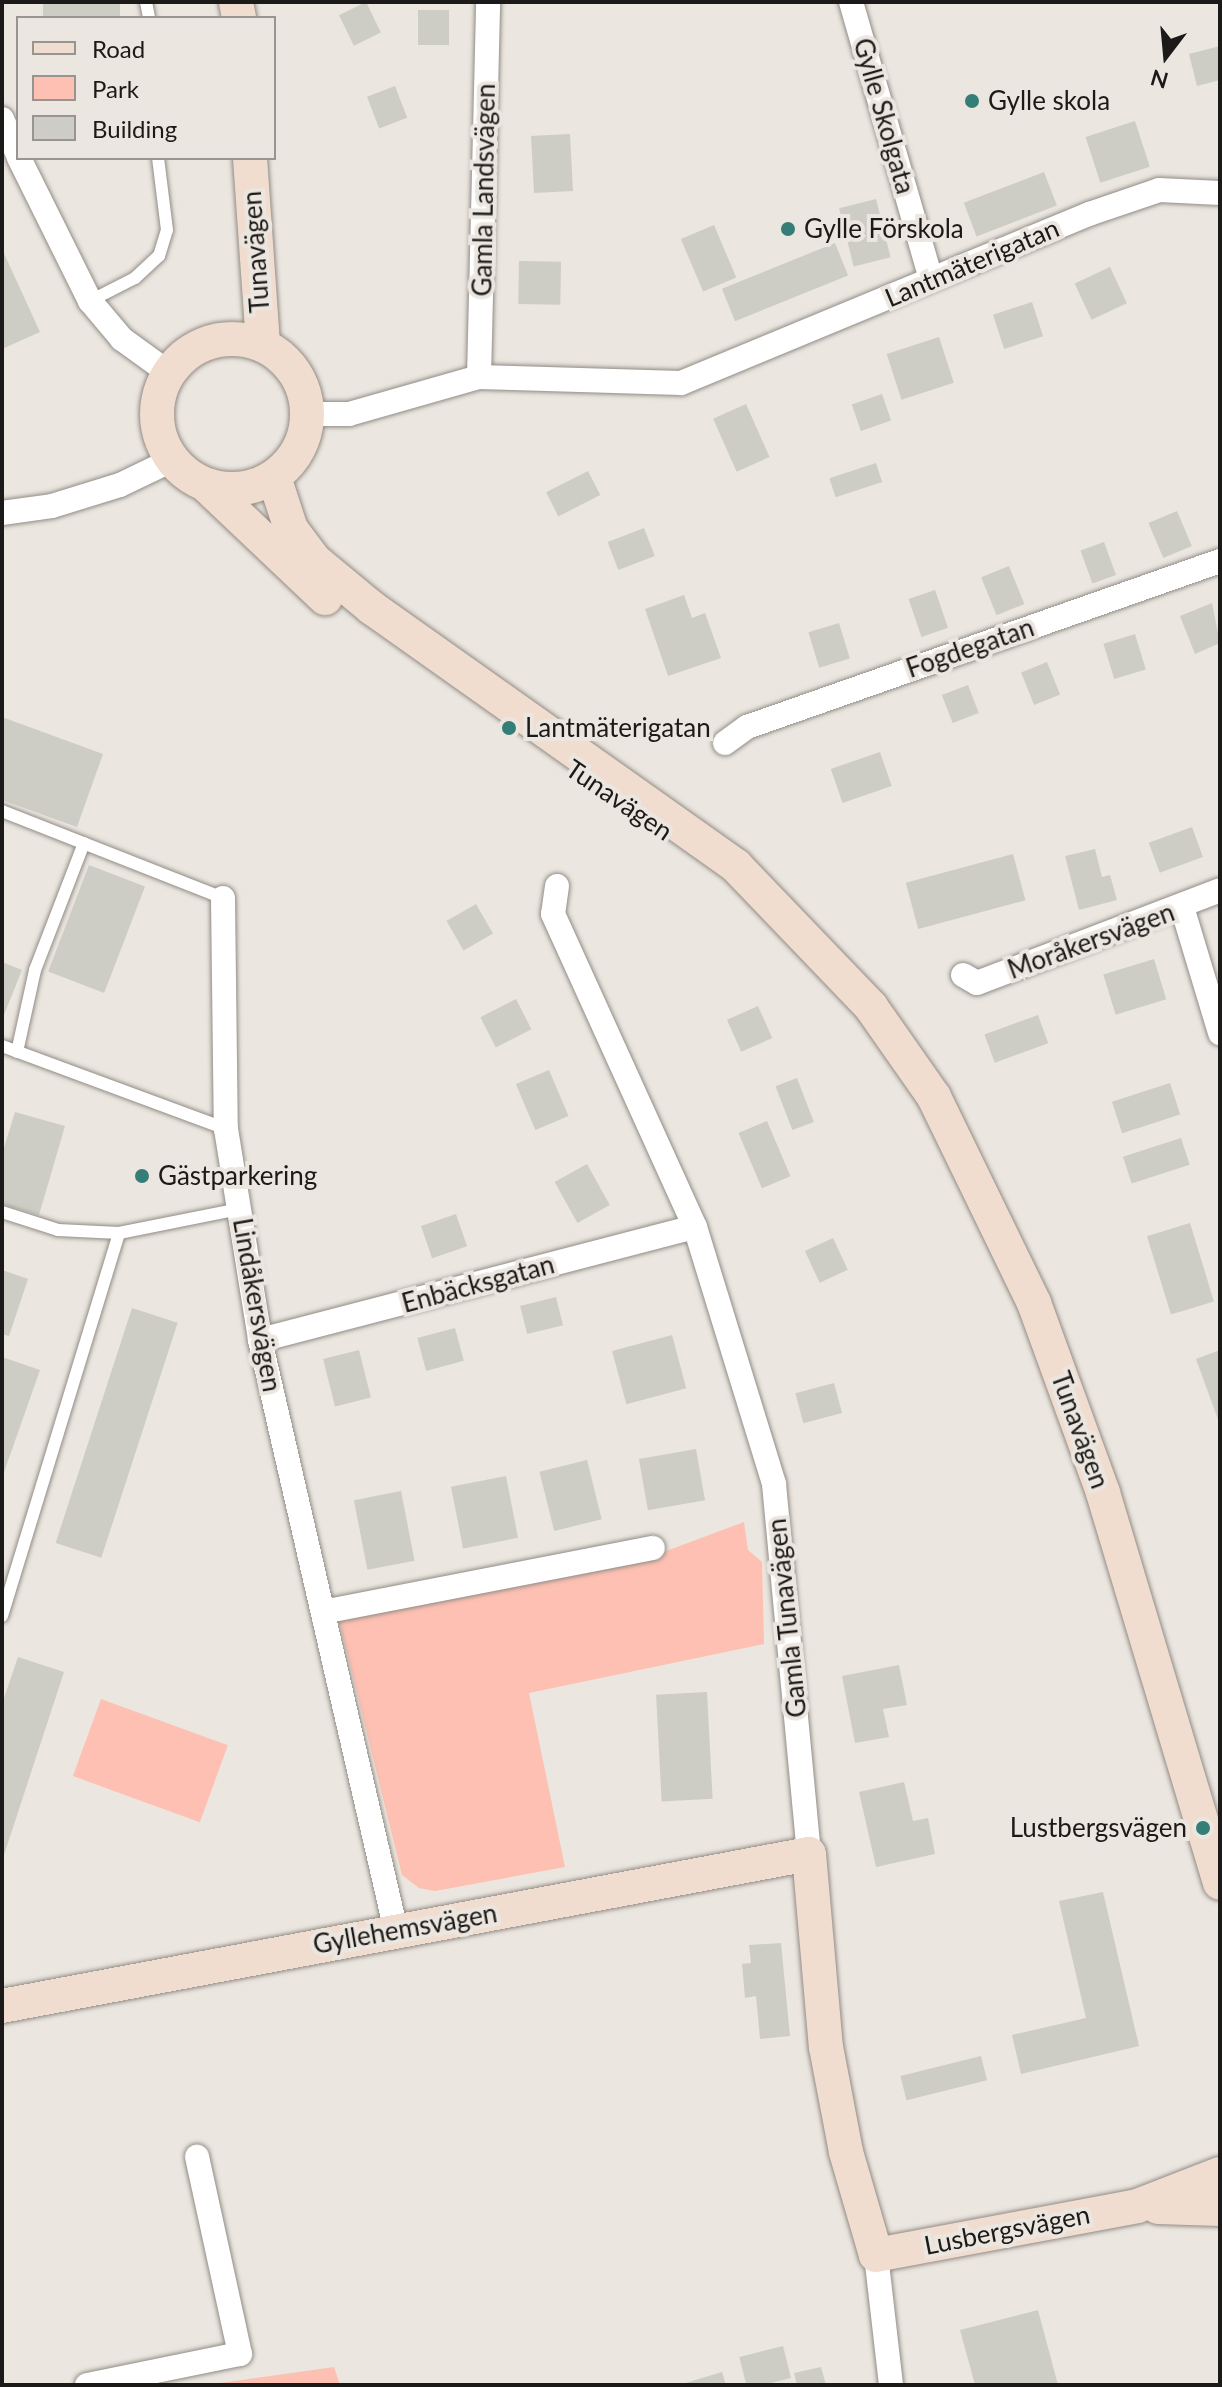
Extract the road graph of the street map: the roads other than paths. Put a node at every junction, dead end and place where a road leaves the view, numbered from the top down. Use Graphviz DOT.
graph roads {
  1 [pos="488,2"];
  2 [pos="851,2"];
  3 [pos="2,119"];
  4 [pos="16,149"];
  5 [pos="21,160"];
  6 [pos="158,160"];
  7 [pos="250,160"];
  8 [pos="1220,193"];
  9 [pos="930,276"];
  10 [pos="90,301"];
  11 [pos="263,345"];
  12 [pos="169,373"];
  13 [pos="479,377"];
  14 [pos="308,414"];
  15 [pos="172,460"];
  16 [pos="274,477"];
  17 [pos="207,486"];
  18 [pos="2,513"];
  19 [pos="1220,561"];
  20 [pos="725,743"];
  21 [pos="2,811"];
  22 [pos="84,843"];
  23 [pos="557,886"];
  24 [pos="1220,890"];
  25 [pos="223,898"];
  26 [pos="1182,907"];
  27 [pos="963,975"];
  28 [pos="871,1007"];
  29 [pos="1220,1033"];
  30 [pos="2,1046"];
  31 [pos="17,1052"];
  32 [pos="226,1129"];
  33 [pos="239,1209"];
  34 [pos="2,1212"];
  35 [pos="695,1227"];
  36 [pos="119,1233"];
  37 [pos="260,1340"];
  38 [pos="653,1548"];
  39 [pos="323,1612"];
  40 [pos="2,1616"];
  41 [pos="809,1854"];
  42 [pos="1220,1883"];
  43 [pos="396,1931"];
  44 [pos="2,2006"];
  45 [pos="197,2157"];
  46 [pos="1220,2174"];
  47 [pos="1137,2206"];
  48 [pos="1220,2209"];
  49 [pos="876,2255"];
  50 [pos="87,2385"];
  51 [pos="891,2385"];
  1 -- 13 [label="street, Gamla Landsvägen"];
  2 -- 9 [label="street, Gylle Skolgata"];
  3 -- 4 [label="street"];
  5 -- 10 [label="street"];
  6 -- 10 [label="lane"];
  7 -- 11 [label="street, Tunavägen"];
  8 -- 9 [label="street, Lantmäterigatan"];
  9 -- 13 [label="street, Lantmäterigatan"];
  10 -- 12 [label="street"];
  11 -- 12 [label="street"];
  11 -- 14 [label="street"];
  12 -- 15 [label="street"];
  13 -- 14 [label="street, Lantmäterigatan"];
  14 -- 16 [label="street"];
  15 -- 17 [label="street"];
  15 -- 18 [label="street"];
  16 -- 17 [label="street"];
  16 -- 28 [label="street, Tunavägen"];
  17 -- 28 [label="street, Tunavägen"];
  19 -- 20 [label="street, Fogdegatan"];
  21 -- 22 [label="lane"];
  22 -- 25 [label="lane"];
  22 -- 31 [label="lane"];
  23 -- 35 [label="street, Gamla Tunavägen"];
  24 -- 26 [label="street, Moråkersvägen"];
  25 -- 32 [label="street, Lindåkersvägen"];
  26 -- 27 [label="street, Moråkersvägen"];
  26 -- 29 [label="street"];
  28 -- 42 [label="street, Tunavägen"];
  30 -- 31 [label="lane"];
  31 -- 32 [label="lane"];
  32 -- 33 [label="street, Lindåkersvägen"];
  33 -- 36 [label="lane"];
  33 -- 37 [label="street, Lindåkersvägen"];
  34 -- 36 [label="lane"];
  35 -- 37 [label="street, Enbäcksgatan"];
  35 -- 41 [label="street, Gamla Tunavägen"];
  36 -- 40 [label="lane"];
  37 -- 39 [label="street, Lindåkersvägen"];
  38 -- 39 [label="street"];
  39 -- 43 [label="street, Lindåkersvägen"];
  41 -- 43 [label="street, Gyllehemsvägen"];
  41 -- 49 [label="street, Gamla Tunavägen"];
  43 -- 44 [label="street, Gyllehemsvägen"];
  45 -- 50 [label="street"];
  46 -- 47 [label="street, Lusbergsvägen"];
  47 -- 48 [label="street, Lusbergsvägen"];
  47 -- 49 [label="street, Lusbergsvägen"];
  49 -- 51 [label="street, Gamla Tunavägen"];
}
